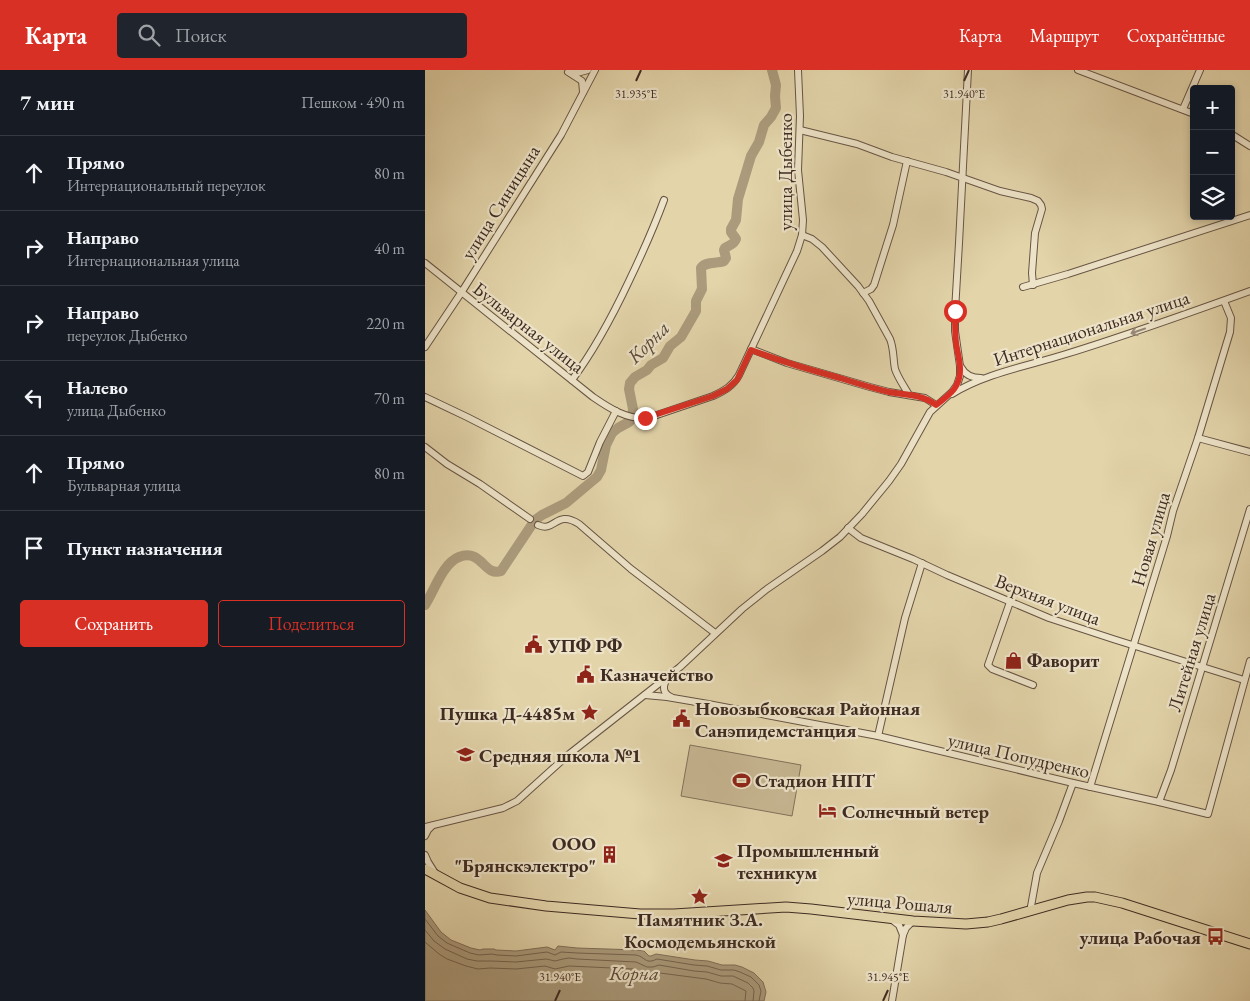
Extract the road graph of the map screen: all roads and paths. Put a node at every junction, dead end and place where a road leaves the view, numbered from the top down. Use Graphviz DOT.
graph roads {
  1 [pos="588,70"];
  2 [pos="595,70"];
  3 [pos="798,70"];
  4 [pos="968,70"];
  5 [pos="1078,70"];
  6 [pos="1200,70"];
  7 [pos="566,71"];
  8 [pos="583,93"];
  9 [pos="1183,109"];
  10 [pos="1190,112"];
  11 [pos="800,130"];
  12 [pos="1235,137"];
  13 [pos="1250,146"];
  14 [pos="907,161"];
  15 [pos="962,177"];
  16 [pos="664,200"];
  17 [pos="1250,215"];
  18 [pos="802,235"];
  19 [pos="425,263"];
  20 [pos="1033,284"];
  21 [pos="1023,287"];
  22 [pos="1250,291"];
  23 [pos="461,293"];
  24 [pos="863,293"];
  25 [pos="1224,300"];
  26 [pos="425,347"];
  27 [pos="751,350"];
  28 [pos="960,366"];
  29 [pos="982,378"];
  30 [pos="572,380"];
  31 [pos="909,395"];
  32 [pos="425,397"];
  33 [pos="944,399"];
  34 [pos="936,405"];
  35 [pos="616,411"];
  36 [pos="639,418"];
  37 [pos="1198,438"];
  38 [pos="425,446"];
  39 [pos="1250,452"];
  40 [pos="1250,509"];
  41 [pos="530,519"];
  42 [pos="538,525"];
  43 [pos="848,528"];
  44 [pos="922,563"];
  45 [pos="1010,602"];
  46 [pos="715,633"];
  47 [pos="1134,646"];
  48 [pos="1250,661"];
  49 [pos="1202,668"];
  50 [pos="668,677"];
  51 [pos="1244,680"];
  52 [pos="1033,685"];
  53 [pos="645,695"];
  54 [pos="675,698"];
  55 [pos="879,736"];
  56 [pos="1073,783"];
  57 [pos="1090,787"];
  58 [pos="1159,802"];
  59 [pos="433,825"];
  60 [pos="425,827"];
  61 [pos="425,836"];
  62 [pos="425,855"];
  63 [pos="425,869"];
  64 [pos="438,876"];
  65 [pos="1030,912"];
  66 [pos="888,918"];
  67 [pos="913,921"];
  68 [pos="903,935"];
  69 [pos="1250,944"];
  70 [pos="892,1001"];
  1 -- 7 [label="street"];
  2 -- 8 [label="street, улица Синицына"];
  3 -- 11 [label="street, улица Дыбенко"];
  4 -- 15 [label="street"];
  5 -- 9 [label="street"];
  6 -- 9 [label="street"];
  7 -- 8 [label="street"];
  8 -- 23 [label="street, улица Синицына"];
  9 -- 10 [label="street"];
  11 -- 14 [label="street"];
  11 -- 18 [label="street, улица Дыбенко"];
  12 -- 13 [label="street"];
  14 -- 15 [label="street"];
  14 -- 24 [label="street"];
  15 -- 20 [label="street"];
  15 -- 28 [label="street"];
  16 -- 30 [label="street"];
  17 -- 20 [label="street"];
  18 -- 24 [label="street"];
  18 -- 27 [label="street, улица Дыбенко"];
  19 -- 23 [label="street, Бульварная улица"];
  20 -- 21 [label="street"];
  22 -- 25 [label="street, Интернациональная улица"];
  23 -- 26 [label="street, улица Синицына"];
  23 -- 30 [label="street, Бульварная улица"];
  24 -- 31 [label="street"];
  25 -- 29 [label="street, Интернациональная улица, one-way"];
  25 -- 37 [label="street, Новая улица"];
  27 -- 31 [label="street"];
  27 -- 36 [label="street, улица Дыбенко"];
  28 -- 29 [label="street"];
  28 -- 33 [label="street, Интернациональная улица"];
  29 -- 33 [label="street, Интернациональная улица"];
  30 -- 35 [label="street, Бульварная улица"];
  31 -- 34 [label="street"];
  32 -- 35 [label="street"];
  33 -- 34 [label="street, Интернациональная улица"];
  34 -- 43 [label="street, Интернациональная улица"];
  35 -- 36 [label="street, Бульварная улица"];
  37 -- 39 [label="street"];
  37 -- 47 [label="street, Новая улица"];
  38 -- 41 [label="street"];
  40 -- 49 [label="street, Литейная улица"];
  42 -- 46 [label="street"];
  43 -- 44 [label="street, Верхняя улица"];
  43 -- 46 [label="street, Интернациональная улица"];
  44 -- 45 [label="street, Верхняя улица"];
  44 -- 55 [label="street"];
  45 -- 47 [label="street, Верхняя улица"];
  45 -- 52 [label="street"];
  46 -- 50 [label="street, Интернациональная улица"];
  47 -- 49 [label="street, Верхняя улица"];
  47 -- 57 [label="street, Новая улица"];
  48 -- 51 [label="street"];
  49 -- 51 [label="street, Верхняя улица"];
  49 -- 58 [label="street, Литейная улица"];
  50 -- 53 [label="street, Интернациональная улица"];
  50 -- 54 [label="street"];
  51 -- 58 [label="street, улица Попудренко"];
  53 -- 54 [label="street, улица Попудренко"];
  53 -- 59 [label="street, Интернациональная улица"];
  54 -- 55 [label="street, улица Попудренко"];
  55 -- 56 [label="street, улица Попудренко"];
  56 -- 57 [label="street, улица Попудренко"];
  56 -- 65 [label="street"];
  57 -- 58 [label="street, улица Попудренко"];
  59 -- 60 [label="street, Интернациональная улица"];
  59 -- 61 [label="street"];
  62 -- 64 [label="street"];
  63 -- 64 [label="main road, улица Рошаля"];
  64 -- 66 [label="main road, улица Рошаля"];
  65 -- 67 [label="main road, улица Рошаля"];
  65 -- 69 [label="main road, улица Рошаля"];
  66 -- 67 [label="main road, улица Рошаля"];
  66 -- 68 [label="street"];
  67 -- 68 [label="street"];
  68 -- 70 [label="street"];
}
